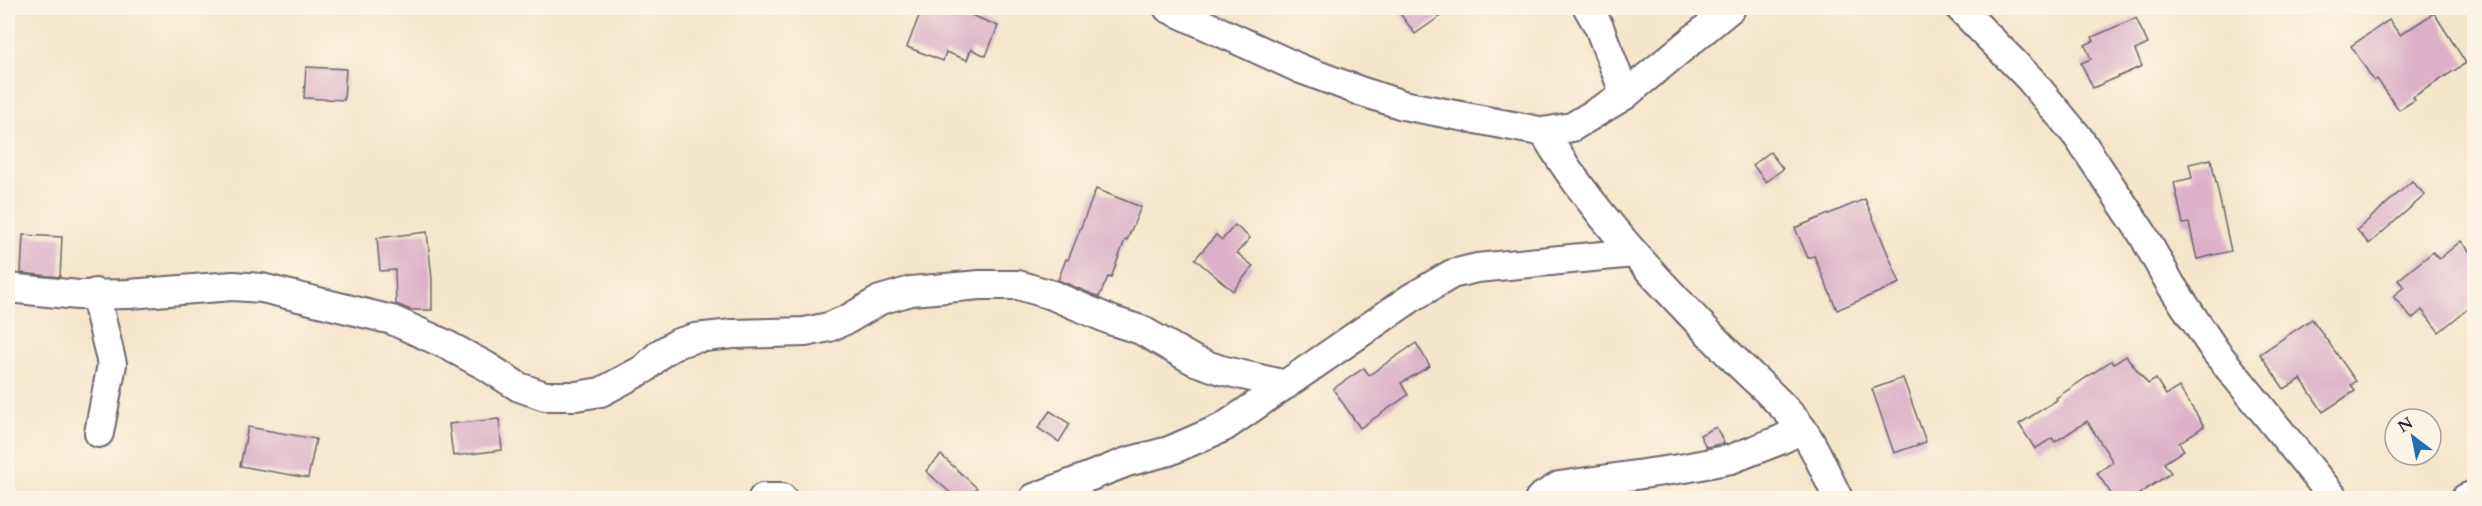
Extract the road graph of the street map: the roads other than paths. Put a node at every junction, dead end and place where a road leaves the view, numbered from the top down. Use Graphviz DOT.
graph roads {
  1 [pos="1168,8"];
  2 [pos="1588,8"];
  3 [pos="1731,8"];
  4 [pos="1960,8"];
  5 [pos="1625,95"];
  6 [pos="1544,132"];
  7 [pos="1634,253"];
  8 [pos="8,288"];
  9 [pos="95,293"];
  10 [pos="1286,385"];
  11 [pos="1802,429"];
  12 [pos="99,433"];
  13 [pos="2475,495"];
  14 [pos="763,498"];
  15 [pos="782,498"];
  16 [pos="1034,498"];
  17 [pos="1540,498"];
  18 [pos="1838,498"];
  19 [pos="2334,498"];
  20 [pos="2466,498"];
  1 -- 6 [label="street"];
  2 -- 5 [label="street"];
  3 -- 5 [label="street"];
  4 -- 19 [label="street"];
  5 -- 6 [label="street"];
  6 -- 7 [label="street"];
  7 -- 10 [label="street"];
  7 -- 11 [label="street"];
  8 -- 9 [label="street"];
  9 -- 10 [label="street"];
  9 -- 12 [label="street"];
  10 -- 16 [label="street"];
  11 -- 17 [label="street"];
  11 -- 18 [label="street"];
  13 -- 20 [label="street"];
  14 -- 15 [label="street"];
}
